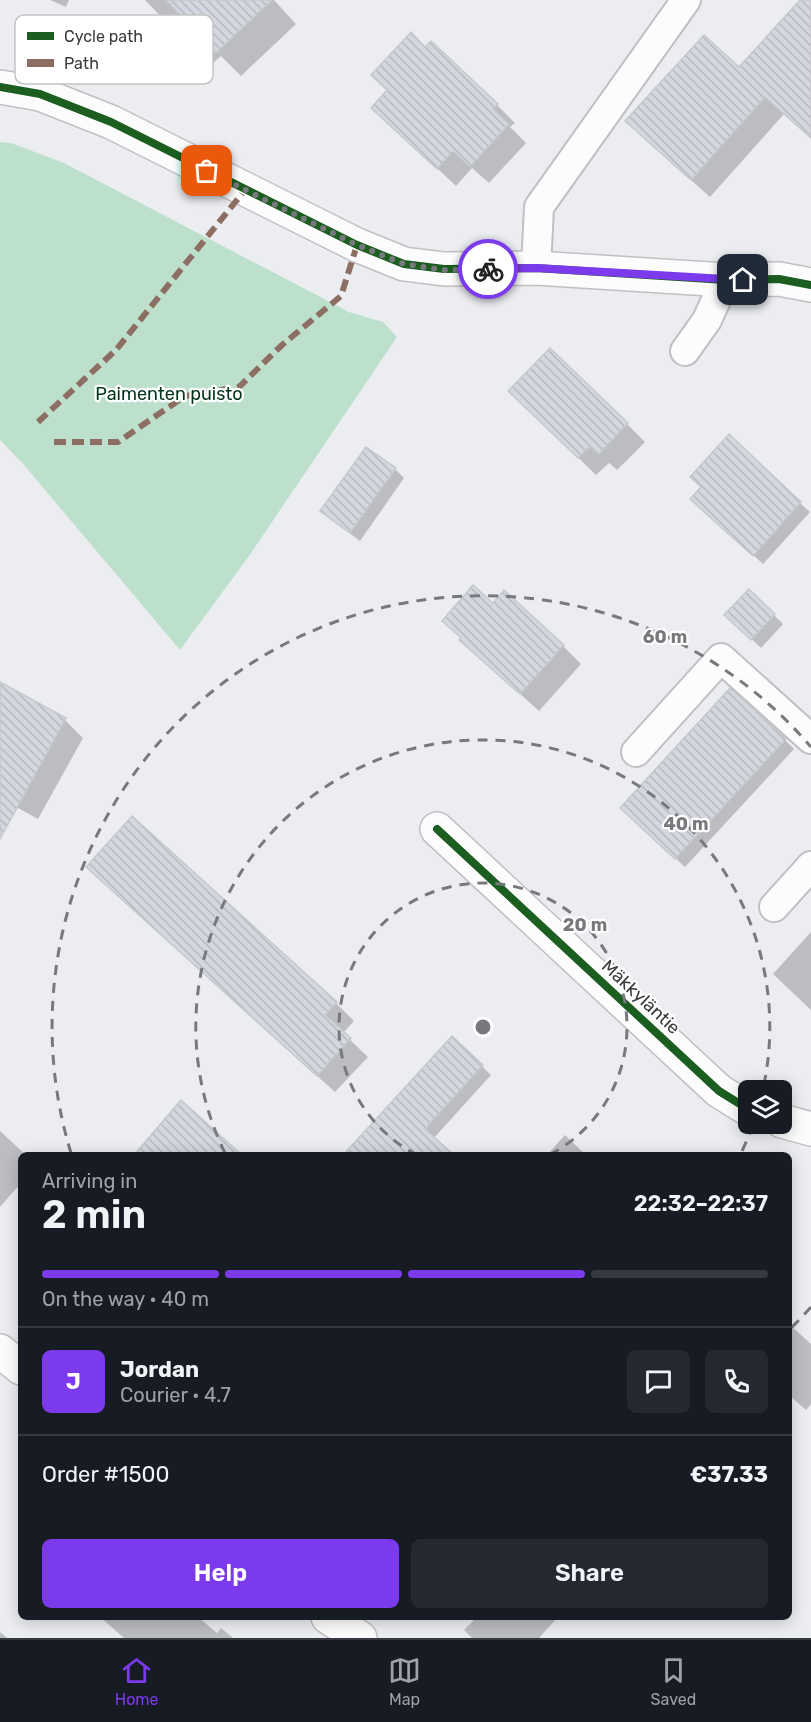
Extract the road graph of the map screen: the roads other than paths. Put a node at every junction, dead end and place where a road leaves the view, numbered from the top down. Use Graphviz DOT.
graph roads {
  1 [pos="686,0"];
  2 [pos="0,87"];
  3 [pos="536,268"];
  4 [pos="725,280"];
  5 [pos="811,285"];
  6 [pos="685,351"];
  7 [pos="811,739"];
  8 [pos="636,752"];
  9 [pos="438,829"];
  10 [pos="811,866"];
  11 [pos="774,908"];
  12 [pos="738,1102"];
  13 [pos="792,1124"];
  14 [pos="811,1129"];
  15 [pos="0,1351"];
  16 [pos="18,1366"];
  17 [pos="333,1620"];
  18 [pos="360,1638"];
  1 -- 3 [label="lane"];
  2 -- 3 [label="street"];
  3 -- 4 [label="street"];
  4 -- 5 [label="street"];
  4 -- 6 [label="lane"];
  7 -- 8 [label="lane"];
  9 -- 12 [label="street, Mäkkyläntie"];
  10 -- 11 [label="lane"];
  13 -- 14 [label="street"];
  15 -- 16 [label="street"];
  17 -- 18 [label="street"];
}
